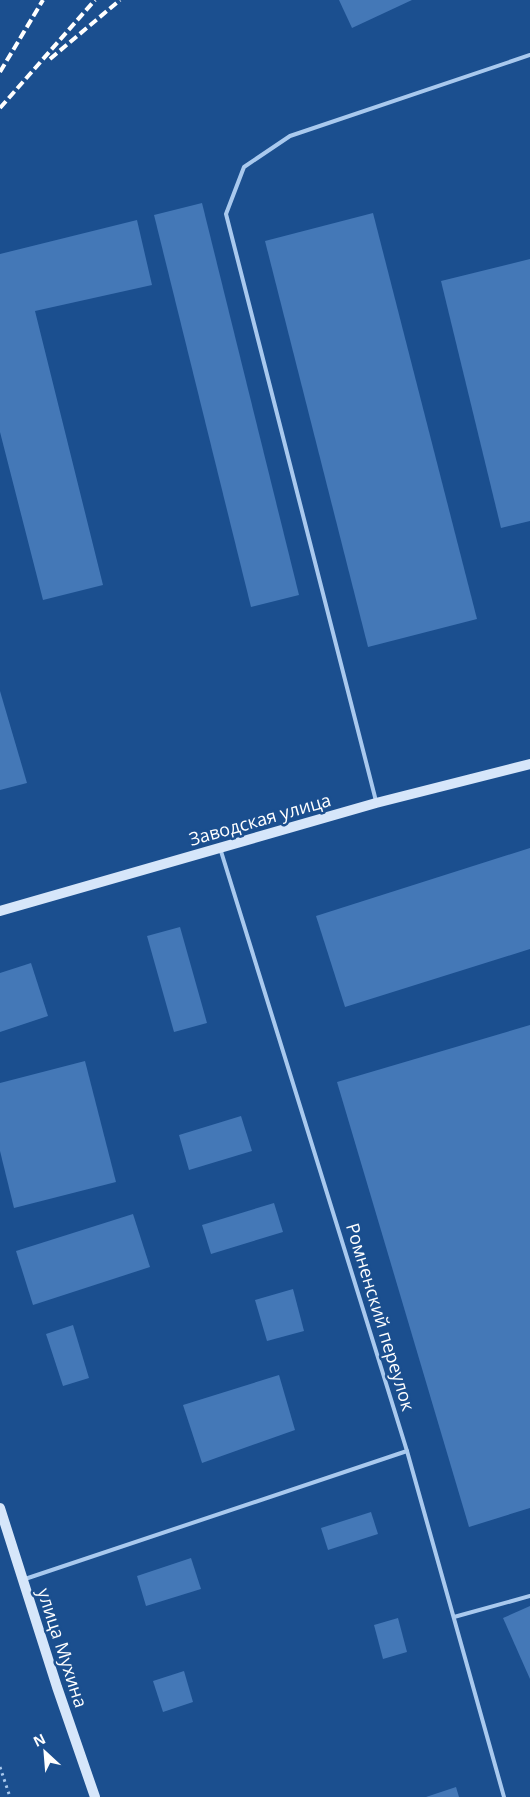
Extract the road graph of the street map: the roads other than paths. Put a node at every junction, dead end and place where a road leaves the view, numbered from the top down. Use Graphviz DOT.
graph roads {
  1 [pos="530,55"];
  2 [pos="530,764"];
  3 [pos="376,803"];
  4 [pos="220,848"];
  5 [pos="0,911"];
  6 [pos="407,1450"];
  7 [pos="0,1508"];
  8 [pos="23,1580"];
  9 [pos="530,1596"];
  10 [pos="454,1617"];
  11 [pos="95,1797"];
  12 [pos="504,1797"];
  1 -- 3 [label="lane"];
  2 -- 3 [label="street, Заводская улица"];
  3 -- 4 [label="street, Заводская улица"];
  4 -- 5 [label="street, Заводская улица"];
  4 -- 6 [label="lane, Ромненский переулок"];
  6 -- 8 [label="lane"];
  6 -- 10 [label="lane, Ромненский переулок"];
  7 -- 8 [label="street, улица Мухина"];
  8 -- 11 [label="street, улица Мухина"];
  9 -- 10 [label="lane"];
  10 -- 12 [label="lane, Ромненский переулок"];
}
